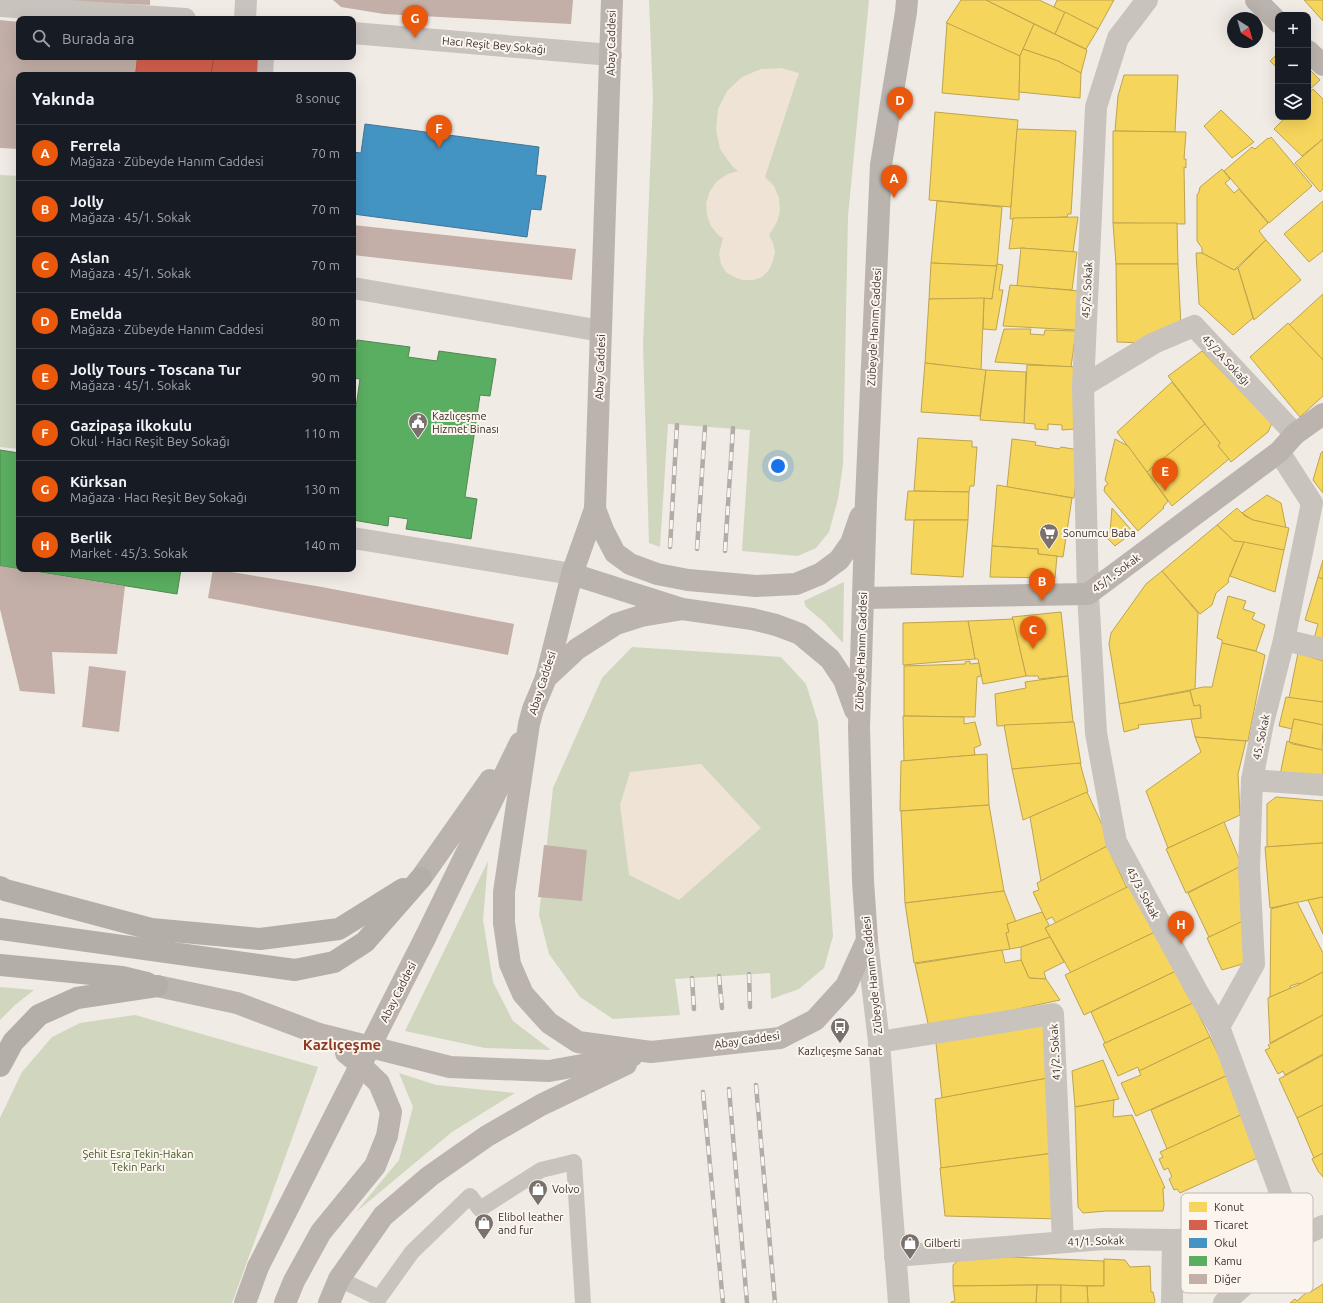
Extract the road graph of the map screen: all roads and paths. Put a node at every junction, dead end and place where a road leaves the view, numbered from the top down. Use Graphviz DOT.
graph roads {
  1 [pos="246,0"];
  2 [pos="612,0"];
  3 [pos="1147,0"];
  4 [pos="1256,0"];
  5 [pos="909,4"];
  6 [pos="0,6"];
  7 [pos="142,16"];
  8 [pos="246,16"];
  9 [pos="1275,19"];
  10 [pos="356,33"];
  11 [pos="1311,54"];
  12 [pos="611,55"];
  13 [pos="266,60"];
  14 [pos="1323,65"];
  15 [pos="265,72"];
  16 [pos="356,289"];
  17 [pos="601,331"];
  18 [pos="1083,386"];
  19 [pos="1323,414"];
  20 [pos="1295,434"];
  21 [pos="1279,452"];
  22 [pos="866,500"];
  23 [pos="1317,505"];
  24 [pos="595,509"];
  25 [pos="356,538"];
  26 [pos="572,574"];
  27 [pos="1088,594"];
  28 [pos="863,598"];
  29 [pos="682,609"];
  30 [pos="1284,640"];
  31 [pos="1323,649"];
  32 [pos="546,678"];
  33 [pos="530,724"];
  34 [pos="859,726"];
  35 [pos="1252,780"];
  36 [pos="1323,785"];
  37 [pos="421,878"];
  38 [pos="0,887"];
  39 [pos="0,929"];
  40 [pos="867,940"];
  41 [pos="0,965"];
  42 [pos="157,986"];
  43 [pos="1220,1027"];
  44 [pos="319,1034"];
  45 [pos="879,1042"];
  46 [pos="651,1052"];
  47 [pos="0,1066"];
  48 [pos="1281,1193"];
  49 [pos="1323,1226"];
  50 [pos="1313,1231"];
  51 [pos="1173,1240"];
  52 [pos="1181,1240"];
  53 [pos="1063,1242"];
  54 [pos="895,1256"];
  55 [pos="339,1279"];
  56 [pos="1235,1293"];
  57 [pos="245,1303"];
  58 [pos="285,1303"];
  59 [pos="329,1303"];
  60 [pos="583,1303"];
  61 [pos="899,1303"];
  62 [pos="1172,1303"];
  63 [pos="1224,1303"];
  1 -- 8 [label="street"];
  2 -- 12 [label="main road, Abay Caddesi"];
  3 -- 18 [label="street, 45/2. Sokak"];
  4 -- 9 [label="main road"];
  5 -- 22 [label="main road, Zübeyde Hanım Caddesi"];
  6 -- 7 [label="street"];
  10 -- 12 [label="street, Hacı Reşit Bey Sokağı"];
  11 -- 14 [label="main road"];
  12 -- 17 [label="main road, Abay Caddesi"];
  13 -- 15 [label="lane"];
  16 -- 17 [label="street"];
  17 -- 24 [label="main road, Abay Caddesi"];
  18 -- 20 [label="street, 45/2A Sokağı"];
  18 -- 27 [label="street, 45/2. Sokak"];
  19 -- 20 [label="main road, 45/1. Sokak"];
  20 -- 21 [label="main road, 45/1. Sokak"];
  21 -- 23 [label="street, 45. Sokak"];
  21 -- 27 [label="main road, 45/1. Sokak"];
  22 -- 24 [label="main road"];
  22 -- 28 [label="main road, Zübeyde Hanım Caddesi"];
  23 -- 30 [label="street, 45. Sokak"];
  24 -- 26 [label="main road, Abay Caddesi"];
  25 -- 26 [label="street"];
  26 -- 29 [label="main road"];
  26 -- 32 [label="main road, Abay Caddesi"];
  27 -- 28 [label="main road, 45/1. Sokak"];
  27 -- 43 [label="street, 45/3. Sokak"];
  28 -- 34 [label="main road, Zübeyde Hanım Caddesi"];
  29 -- 32 [label="main road"];
  29 -- 34 [label="main road"];
  30 -- 31 [label="street"];
  30 -- 35 [label="street, 45. Sokak"];
  32 -- 33 [label="main road, Abay Caddesi"];
  33 -- 37 [label="main road"];
  33 -- 46 [label="main road, Abay Caddesi"];
  33 -- 57 [label="main road, Abay Caddesi, bridge"];
  34 -- 40 [label="main road, Zübeyde Hanım Caddesi"];
  35 -- 36 [label="street"];
  35 -- 43 [label="street, 45. Sokak"];
  37 -- 38 [label="highway"];
  37 -- 39 [label="highway"];
  40 -- 45 [label="street, Zübeyde Hanım Caddesi"];
  40 -- 46 [label="main road, Abay Caddesi"];
  41 -- 42 [label="highway"];
  42 -- 44 [label="main road"];
  42 -- 47 [label="highway"];
  43 -- 48 [label="street, 45/3. Sokak"];
  44 -- 46 [label="main road"];
  44 -- 58 [label="main road"];
  45 -- 53 [label="street, 41/2. Sokak"];
  45 -- 54 [label="street, Zübeyde Hanım Caddesi"];
  46 -- 55 [label="main road, Abay Caddesi"];
  49 -- 50 [label="street"];
  51 -- 52 [label="street, 41/1. Sokak"];
  51 -- 53 [label="street, 41/1. Sokak"];
  51 -- 62 [label="street"];
  53 -- 54 [label="street, 41/1. Sokak"];
  54 -- 61 [label="street, Zübeyde Hanım Caddesi"];
  55 -- 59 [label="main road, Abay Caddesi"];
  55 -- 60 [label="lane"];
  56 -- 63 [label="street"];
}
